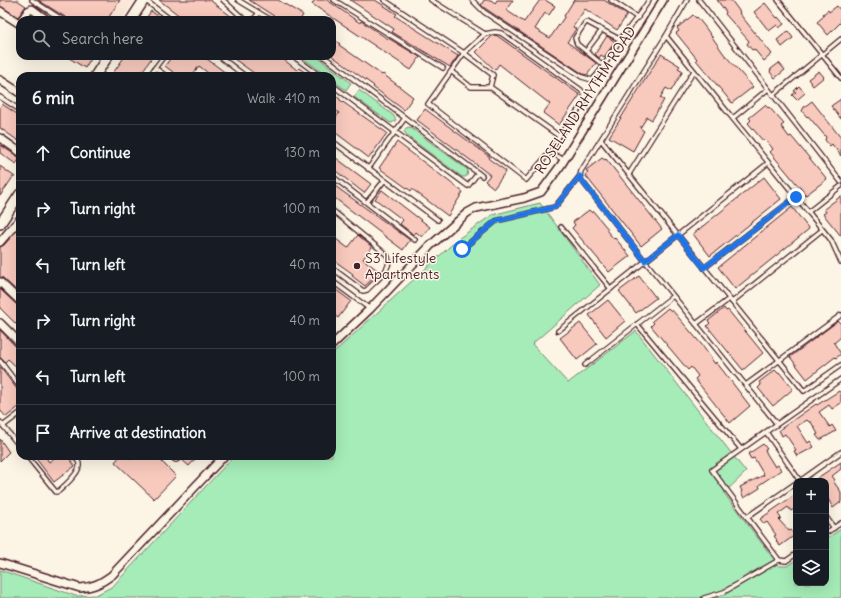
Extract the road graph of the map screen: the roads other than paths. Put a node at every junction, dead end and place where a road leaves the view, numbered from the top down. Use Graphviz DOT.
graph roads {
  1 [pos="32,0"];
  2 [pos="143,0"];
  3 [pos="223,0"];
  4 [pos="238,0"];
  5 [pos="334,0"];
  6 [pos="384,0"];
  7 [pos="431,0"];
  8 [pos="472,0"];
  9 [pos="611,0"];
  10 [pos="649,0"];
  11 [pos="663,0"];
  12 [pos="687,0"];
  13 [pos="699,0"];
  14 [pos="778,0"];
  15 [pos="0,12"];
  16 [pos="259,13"];
  17 [pos="25,16"];
  18 [pos="42,16"];
  19 [pos="57,16"];
  20 [pos="133,16"];
  21 [pos="165,16"];
  22 [pos="241,16"];
  23 [pos="256,16"];
  24 [pos="264,16"];
  25 [pos="638,18"];
  26 [pos="16,22"];
  27 [pos="602,30"];
  28 [pos="485,34"];
  29 [pos="666,36"];
  30 [pos="841,39"];
  31 [pos="620,40"];
  32 [pos="586,51"];
  33 [pos="464,53"];
  34 [pos="823,54"];
  35 [pos="103,60"];
  36 [pos="161,60"];
  37 [pos="226,60"];
  38 [pos="298,60"];
  39 [pos="328,60"];
  40 [pos="604,65"];
  41 [pos="155,68"];
  42 [pos="443,68"];
  43 [pos="694,71"];
  44 [pos="97,72"];
  45 [pos="152,72"];
  46 [pos="160,72"];
  47 [pos="240,72"];
  48 [pos="315,72"];
  49 [pos="452,72"];
  50 [pos="841,78"];
  51 [pos="0,80"];
  52 [pos="490,87"];
  53 [pos="336,88"];
  54 [pos="768,89"];
  55 [pos="16,90"];
  56 [pos="773,95"];
  57 [pos="0,97"];
  58 [pos="16,107"];
  59 [pos="405,118"];
  60 [pos="733,118"];
  61 [pos="395,132"];
  62 [pos="559,136"];
  63 [pos="0,138"];
  64 [pos="601,140"];
  65 [pos="336,145"];
  66 [pos="16,149"];
  67 [pos="550,152"];
  68 [pos="564,160"];
  69 [pos="768,163"];
  70 [pos="368,169"];
  71 [pos="478,173"];
  72 [pos="629,174"];
  73 [pos="482,176"];
  74 [pos="580,176"];
  75 [pos="336,179"];
  76 [pos="384,181"];
  77 [pos="841,182"];
  78 [pos="841,186"];
  79 [pos="796,197"];
  80 [pos="16,200"];
  81 [pos="367,202"];
  82 [pos="808,212"];
  83 [pos="336,213"];
  84 [pos="438,220"];
  85 [pos="0,224"];
  86 [pos="16,224"];
  87 [pos="561,227"];
  88 [pos="822,230"];
  89 [pos="678,235"];
  90 [pos="415,240"];
  91 [pos="0,242"];
  92 [pos="462,249"];
  93 [pos="645,261"];
  94 [pos="841,262"];
  95 [pos="704,268"];
  96 [pos="336,271"];
  97 [pos="0,282"];
  98 [pos="336,284"];
  99 [pos="611,289"];
  100 [pos="673,296"];
  101 [pos="16,297"];
  102 [pos="729,298"];
  103 [pos="732,302"];
  104 [pos="370,309"];
  105 [pos="841,315"];
  106 [pos="0,322"];
  107 [pos="637,324"];
  108 [pos="696,324"];
  109 [pos="558,331"];
  110 [pos="16,339"];
  111 [pos="336,341"];
  112 [pos="0,361"];
  113 [pos="779,361"];
  114 [pos="585,365"];
  115 [pos="841,365"];
  116 [pos="841,378"];
  117 [pos="16,382"];
  118 [pos="746,385"];
  119 [pos="16,416"];
  120 [pos="0,422"];
  121 [pos="777,424"];
  122 [pos="3,426"];
  123 [pos="766,432"];
  124 [pos="16,443"];
  125 [pos="741,449"];
  126 [pos="841,452"];
  127 [pos="30,460"];
  128 [pos="77,460"];
  129 [pos="220,460"];
  130 [pos="798,478"];
  131 [pos="804,478"];
  132 [pos="793,485"];
  133 [pos="747,517"];
  134 [pos="829,521"];
  135 [pos="841,523"];
  136 [pos="834,528"];
  137 [pos="829,531"];
  138 [pos="793,556"];
  139 [pos="779,560"];
  140 [pos="0,563"];
  141 [pos="704,598"];
  1 -- 19 [label="lane"];
  2 -- 20 [label="street"];
  2 -- 21 [label="lane"];
  3 -- 22 [label="lane"];
  4 -- 16 [label="lane"];
  5 -- 42 [label="lane"];
  6 -- 33 [label="lane"];
  7 -- 28 [label="lane"];
  8 -- 40 [label="lane"];
  9 -- 25 [label="lane"];
  10 -- 25 [label="lane"];
  11 -- 68 [label="street, ROSELAND RHYTHM ROAD"];
  12 -- 29 [label="lane"];
  13 -- 54 [label="lane"];
  14 -- 34 [label="lane"];
  15 -- 26 [label="street"];
  16 -- 23 [label="lane"];
  16 -- 24 [label="lane"];
  17 -- 18 [label="street"];
  25 -- 31 [label="lane"];
  27 -- 31 [label="lane"];
  27 -- 32 [label="lane"];
  27 -- 32 [label="lane"];
  28 -- 33 [label="lane"];
  28 -- 62 [label="lane"];
  29 -- 43 [label="lane"];
  29 -- 64 [label="lane"];
  30 -- 34 [label="lane"];
  31 -- 40 [label="lane"];
  32 -- 40 [label="lane"];
  33 -- 49 [label="lane"];
  33 -- 52 [label="lane"];
  34 -- 50 [label="lane"];
  34 -- 56 [label="lane"];
  35 -- 44 [label="street"];
  36 -- 45 [label="lane"];
  37 -- 47 [label="lane"];
  38 -- 48 [label="lane"];
  39 -- 59 [label="lane"];
  41 -- 46 [label="lane"];
  43 -- 60 [label="lane"];
  43 -- 72 [label="lane"];
  49 -- 52 [label="lane"];
  49 -- 67 [label="lane"];
  51 -- 55 [label="street"];
  52 -- 62 [label="lane"];
  53 -- 61 [label="lane"];
  54 -- 56 [label="lane"];
  54 -- 60 [label="lane"];
  56 -- 77 [label="lane"];
  57 -- 58 [label="lane"];
  59 -- 61 [label="lane"];
  59 -- 71 [label="lane"];
  60 -- 69 [label="lane"];
  61 -- 70 [label="lane"];
  61 -- 71 [label="lane"];
  62 -- 67 [label="lane"];
  63 -- 66 [label="street"];
  64 -- 72 [label="lane"];
  64 -- 74 [label="lane"];
  65 -- 70 [label="lane"];
  67 -- 68 [label="lane"];
  68 -- 104 [label="street, ROSELAND RHYTHM ROAD"];
  69 -- 79 [label="lane"];
  69 -- 89 [label="lane"];
  70 -- 76 [label="lane"];
  71 -- 73 [label="lane"];
  72 -- 89 [label="lane"];
  74 -- 92 [label="lane"];
  74 -- 93 [label="lane"];
  75 -- 81 [label="lane"];
  76 -- 81 [label="lane"];
  76 -- 84 [label="lane"];
  78 -- 82 [label="lane"];
  79 -- 82 [label="lane"];
  79 -- 95 [label="lane"];
  80 -- 85 [label="street"];
  81 -- 90 [label="lane"];
  82 -- 88 [label="lane"];
  83 -- 96 [label="lane"];
  86 -- 91 [label="street"];
  87 -- 99 [label="lane"];
  88 -- 94 [label="lane"];
  88 -- 103 [label="lane"];
  89 -- 93 [label="lane"];
  89 -- 95 [label="lane"];
  93 -- 99 [label="lane"];
  93 -- 100 [label="lane"];
  95 -- 102 [label="lane"];
  97 -- 101 [label="street"];
  98 -- 104 [label="lane"];
  99 -- 109 [label="lane"];
  100 -- 107 [label="lane"];
  100 -- 108 [label="lane"];
  102 -- 103 [label="lane"];
  102 -- 108 [label="lane"];
  103 -- 113 [label="lane"];
  104 -- 111 [label="street, ROSELAND RHYTHM ROAD"];
  105 -- 113 [label="lane"];
  106 -- 110 [label="street"];
  107 -- 114 [label="lane"];
  107 -- 125 [label="lane"];
  108 -- 118 [label="lane"];
  112 -- 117 [label="lane"];
  113 -- 115 [label="lane"];
  113 -- 118 [label="lane"];
  116 -- 121 [label="lane"];
  118 -- 121 [label="lane"];
  119 -- 122 [label="lane"];
  120 -- 122 [label="lane"];
  121 -- 123 [label="lane"];
  122 -- 124 [label="lane"];
  123 -- 125 [label="lane"];
  123 -- 130 [label="lane"];
  125 -- 133 [label="lane"];
  126 -- 131 [label="lane"];
  127 -- 128 [label="lane"];
  129 -- 140 [label="street"];
  132 -- 133 [label="lane"];
  133 -- 139 [label="lane"];
  134 -- 136 [label="lane"];
  135 -- 136 [label="lane"];
  136 -- 137 [label="lane"];
  138 -- 139 [label="lane"];
  139 -- 141 [label="lane"];
}
